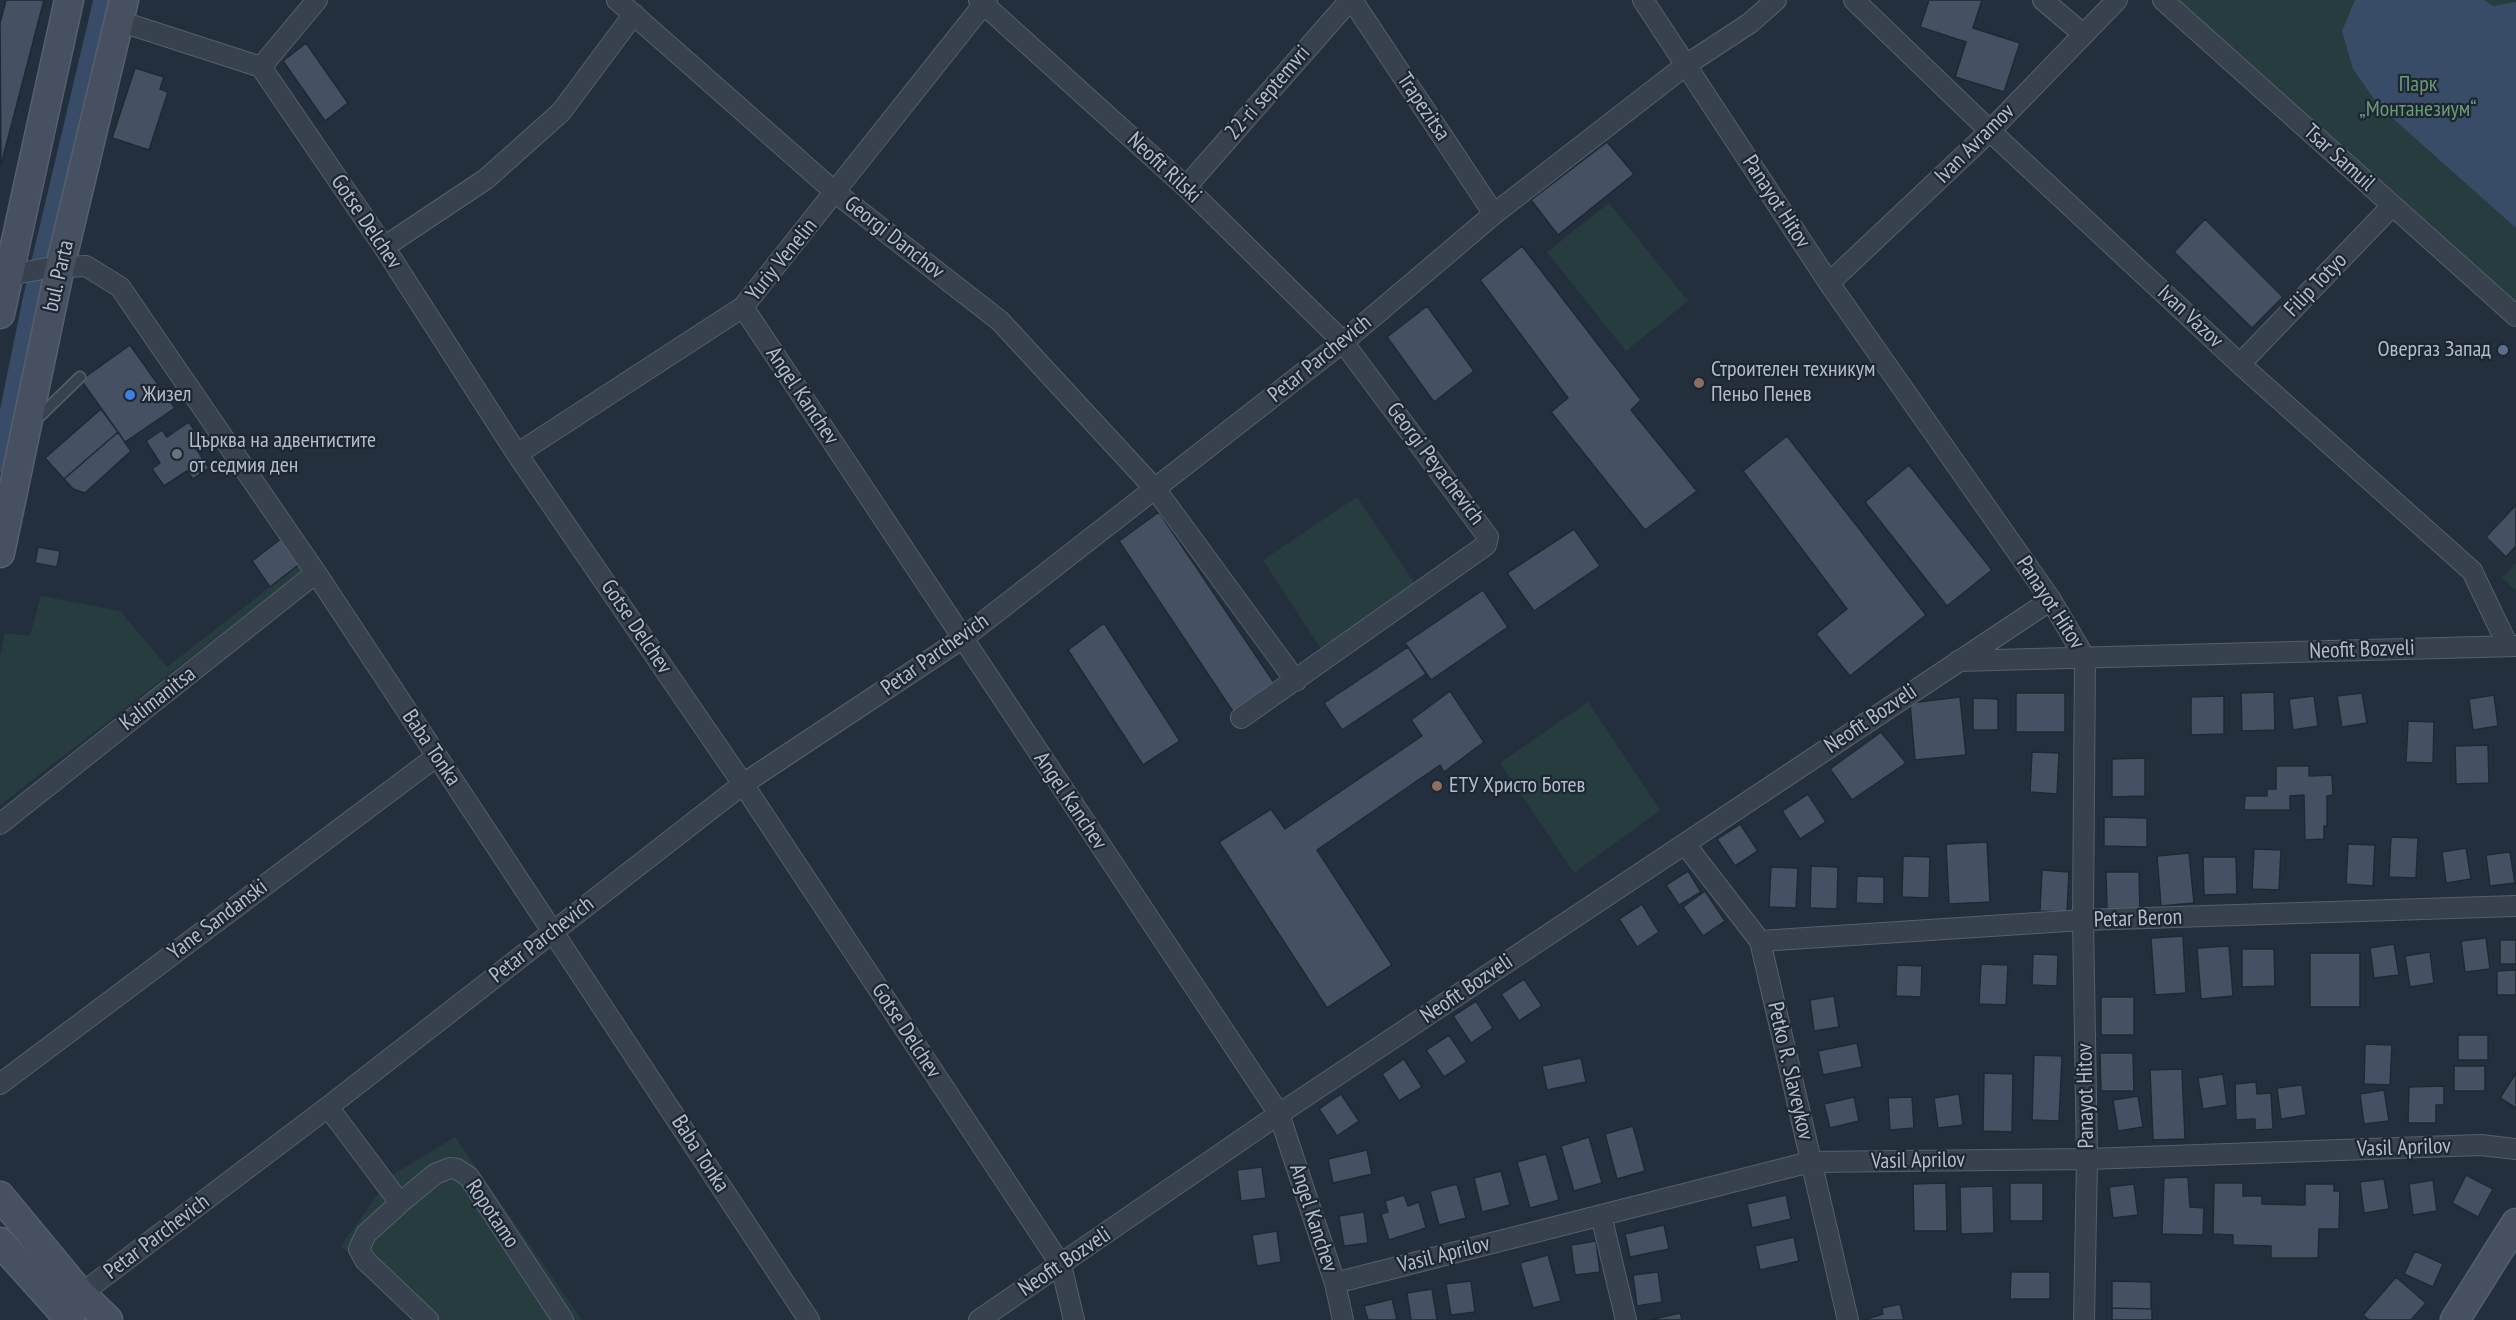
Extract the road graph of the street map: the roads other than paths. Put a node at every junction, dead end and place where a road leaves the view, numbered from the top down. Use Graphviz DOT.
graph roads {
  1 [pos="69,0"];
  2 [pos="316,0"];
  3 [pos="617,0"];
  4 [pos="1351,0"];
  5 [pos="1642,0"];
  6 [pos="1776,0"];
  7 [pos="1854,0"];
  8 [pos="2043,0"];
  9 [pos="2117,0"];
  10 [pos="2163,0"];
  11 [pos="984,1"];
  12 [pos="121,11"];
  13 [pos="634,14"];
  14 [pos="2083,34"];
  15 [pos="1686,66"];
  16 [pos="261,67"];
  17 [pos="1990,131"];
  18 [pos="1186,187"];
  19 [pos="836,193"];
  20 [pos="2392,206"];
  21 [pos="1494,214"];
  22 [pos="9,231"];
  23 [pos="384,247"];
  24 [pos="54,268"];
  25 [pos="9,279"];
  26 [pos="1829,283"];
  27 [pos="743,307"];
  28 [pos="0,314"];
  29 [pos="2516,316"];
  30 [pos="1343,342"];
  31 [pos="2240,364"];
  32 [pos="80,377"];
  33 [pos="30,405"];
  34 [pos="517,454"];
  35 [pos="1156,490"];
  36 [pos="0,552"];
  37 [pos="316,573"];
  38 [pos="2051,600"];
  39 [pos="963,638"];
  40 [pos="2512,646"];
  41 [pos="2085,658"];
  42 [pos="1957,661"];
  43 [pos="1296,681"];
  44 [pos="1241,718"];
  45 [pos="437,756"];
  46 [pos="743,784"];
  47 [pos="0,824"];
  48 [pos="1685,844"];
  49 [pos="2516,906"];
  50 [pos="2083,920"];
  51 [pos="554,931"];
  52 [pos="1760,941"];
  53 [pos="0,1084"];
  54 [pos="328,1107"];
  55 [pos="1279,1114"];
  56 [pos="2516,1149"];
  57 [pos="2087,1159"];
  58 [pos="1810,1162"];
  59 [pos="0,1196"];
  60 [pos="400,1203"];
  61 [pos="1601,1215"];
  62 [pos="2516,1223"];
  63 [pos="0,1242"];
  64 [pos="1061,1265"];
  65 [pos="1335,1283"];
  66 [pos="81,1294"];
  67 [pos="70,1320"];
  68 [pos="108,1320"];
  69 [pos="428,1320"];
  70 [pos="563,1320"];
  71 [pos="809,1320"];
  72 [pos="979,1320"];
  73 [pos="1074,1320"];
  74 [pos="1343,1320"];
  75 [pos="1626,1320"];
  76 [pos="1848,1320"];
  77 [pos="2084,1320"];
  78 [pos="2455,1320"];
  1 -- 22 [label="main road"];
  2 -- 16 [label="street"];
  3 -- 13 [label="street, Georgi Danchov"];
  4 -- 18 [label="street, 22-ri septemvri"];
  4 -- 21 [label="street, Trapezitsa"];
  5 -- 15 [label="street, Panayot Hitov"];
  6 -- 15 [label="street, Petar Parchevich"];
  7 -- 17 [label="street, Ivan Vazov"];
  8 -- 14 [label="street"];
  9 -- 14 [label="street, Ivan Avramov"];
  10 -- 20 [label="street, Tsar Samuil"];
  11 -- 18 [label="street, Neofit Rilski"];
  11 -- 19 [label="street, Yuriy Venelin"];
  12 -- 16 [label="street"];
  12 -- 24 [label="main road, bul. Parta"];
  13 -- 19 [label="street, Georgi Danchov"];
  13 -- 23 [label="street"];
  14 -- 17 [label="street, Ivan Avramov"];
  15 -- 21 [label="street, Petar Parchevich"];
  15 -- 26 [label="street, Panayot Hitov"];
  16 -- 23 [label="street, Gotse Delchev"];
  17 -- 26 [label="street, Ivan Avramov"];
  17 -- 31 [label="street, Ivan Vazov"];
  18 -- 30 [label="street, Neofit Rilski"];
  19 -- 27 [label="street, Yuriy Venelin"];
  19 -- 35 [label="street, Georgi Danchov"];
  20 -- 29 [label="street, Tsar Samuil"];
  20 -- 31 [label="street, Filip Totyo"];
  21 -- 30 [label="street, Petar Parchevich"];
  22 -- 25 [label="main road"];
  23 -- 34 [label="street, Gotse Delchev"];
  24 -- 25 [label="street, Baba Tonka"];
  24 -- 33 [label="main road, bul. Parta"];
  24 -- 37 [label="street, Baba Tonka"];
  25 -- 28 [label="main road"];
  26 -- 38 [label="street, Panayot Hitov"];
  27 -- 34 [label="street, Yuriy Venelin"];
  27 -- 39 [label="street, Angel Kanchev"];
  30 -- 35 [label="street, Petar Parchevich"];
  30 -- 43 [label="street, Georgi Peyachevich"];
  31 -- 40 [label="street, Ivan Vazov"];
  32 -- 33 [label="lane"];
  33 -- 36 [label="main road, bul. Parta"];
  34 -- 46 [label="street, Gotse Delchev"];
  35 -- 39 [label="street, Petar Parchevich"];
  35 -- 43 [label="street"];
  37 -- 45 [label="street, Baba Tonka"];
  37 -- 47 [label="street, Kalimanitsa"];
  38 -- 41 [label="street, Panayot Hitov"];
  38 -- 42 [label="street, Neofit Bozveli"];
  39 -- 46 [label="street, Petar Parchevich"];
  39 -- 55 [label="street, Angel Kanchev"];
  40 -- 41 [label="street, Neofit Bozveli"];
  41 -- 42 [label="street, Neofit Bozveli"];
  41 -- 50 [label="street, Panayot Hitov"];
  42 -- 48 [label="street, Neofit Bozveli"];
  43 -- 44 [label="street, Georgi Peyachevich"];
  45 -- 51 [label="street, Baba Tonka"];
  45 -- 53 [label="street, Yane Sandanski"];
  46 -- 51 [label="street, Petar Parchevich"];
  46 -- 64 [label="street, Gotse Delchev"];
  48 -- 52 [label="street, Petko R. Slaveykov"];
  48 -- 55 [label="street, Neofit Bozveli"];
  49 -- 50 [label="street, Petar Beron"];
  50 -- 52 [label="street, Petar Beron"];
  50 -- 57 [label="street, Panayot Hitov"];
  51 -- 54 [label="street, Petar Parchevich"];
  51 -- 71 [label="street, Baba Tonka"];
  52 -- 58 [label="street, Petko R. Slaveykov"];
  54 -- 60 [label="street"];
  54 -- 66 [label="street, Petar Parchevich"];
  55 -- 64 [label="street, Neofit Bozveli"];
  55 -- 65 [label="street, Angel Kanchev"];
  56 -- 57 [label="street, Vasil Aprilov"];
  57 -- 58 [label="street, Vasil Aprilov"];
  57 -- 77 [label="street, Panayot Hitov"];
  58 -- 61 [label="street, Vasil Aprilov"];
  58 -- 76 [label="street, Petko R. Slaveykov"];
  59 -- 66 [label="main road"];
  60 -- 69 [label="street, Ropotamo"];
  60 -- 70 [label="street, Ropotamo"];
  61 -- 65 [label="street, Vasil Aprilov"];
  61 -- 75 [label="street"];
  62 -- 78 [label="main road"];
  63 -- 67 [label="main road"];
  64 -- 72 [label="street, Neofit Bozveli"];
  64 -- 73 [label="street, Gotse Delchev"];
  65 -- 74 [label="street, Angel Kanchev"];
  66 -- 68 [label="main road"];
}
